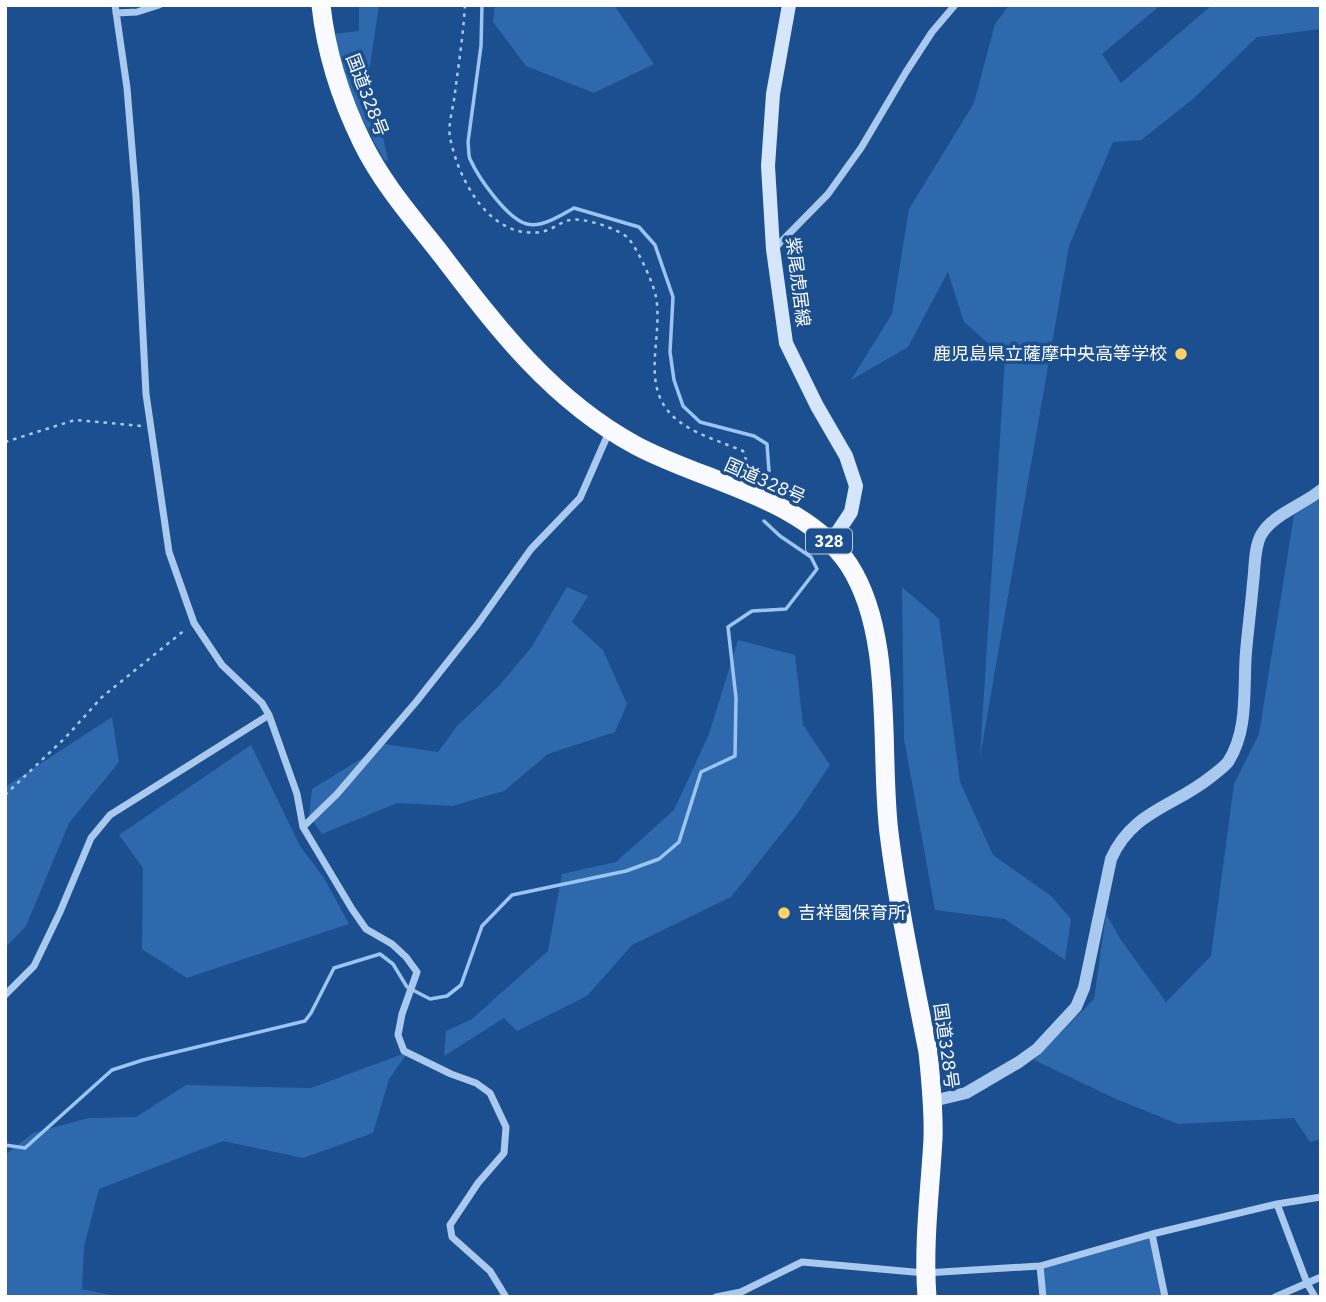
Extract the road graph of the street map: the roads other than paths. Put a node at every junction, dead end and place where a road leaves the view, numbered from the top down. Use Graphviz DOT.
graph roads {
  1 [pos="159,5"];
  2 [pos="321,5"];
  3 [pos="789,5"];
  4 [pos="955,5"];
  5 [pos="115,9"];
  6 [pos="773,249"];
  7 [pos="610,431"];
  8 [pos="1321,490"];
  9 [pos="831,542"];
  10 [pos="269,715"];
  11 [pos="303,827"];
  12 [pos="5,995"];
  13 [pos="933,1101"];
  14 [pos="1321,1197"];
  15 [pos="1277,1204"];
  16 [pos="1152,1234"];
  17 [pos="1040,1266"];
  18 [pos="925,1273"];
  19 [pos="1321,1277"];
  20 [pos="1307,1283"];
  21 [pos="742,1294"];
  22 [pos="506,1297"];
  23 [pos="716,1297"];
  24 [pos="927,1297"];
  25 [pos="1043,1297"];
  26 [pos="1165,1297"];
  27 [pos="1275,1297"];
  28 [pos="1315,1297"];
  1 -- 5 [label="street"];
  2 -- 7 [label="highway, 国道328号 / 328"];
  3 -- 6 [label="main road, 紫尾虎居線"];
  4 -- 6 [label="street"];
  5 -- 10 [label="street"];
  6 -- 9 [label="main road, 紫尾虎居線"];
  7 -- 9 [label="highway, 国道328号 / 328"];
  7 -- 11 [label="street"];
  8 -- 13 [label="street"];
  9 -- 13 [label="highway, 国道328号 / 328"];
  10 -- 11 [label="street"];
  10 -- 12 [label="street"];
  11 -- 22 [label="street"];
  13 -- 18 [label="highway, 国道328号 / 328"];
  14 -- 15 [label="street"];
  15 -- 16 [label="street"];
  15 -- 20 [label="street"];
  16 -- 17 [label="street"];
  16 -- 26 [label="street"];
  17 -- 18 [label="street"];
  17 -- 25 [label="street"];
  18 -- 21 [label="street"];
  18 -- 24 [label="highway, 国道328号 / 328"];
  19 -- 20 [label="street"];
  20 -- 27 [label="street"];
  20 -- 28 [label="street"];
  21 -- 23 [label="street"];
}
